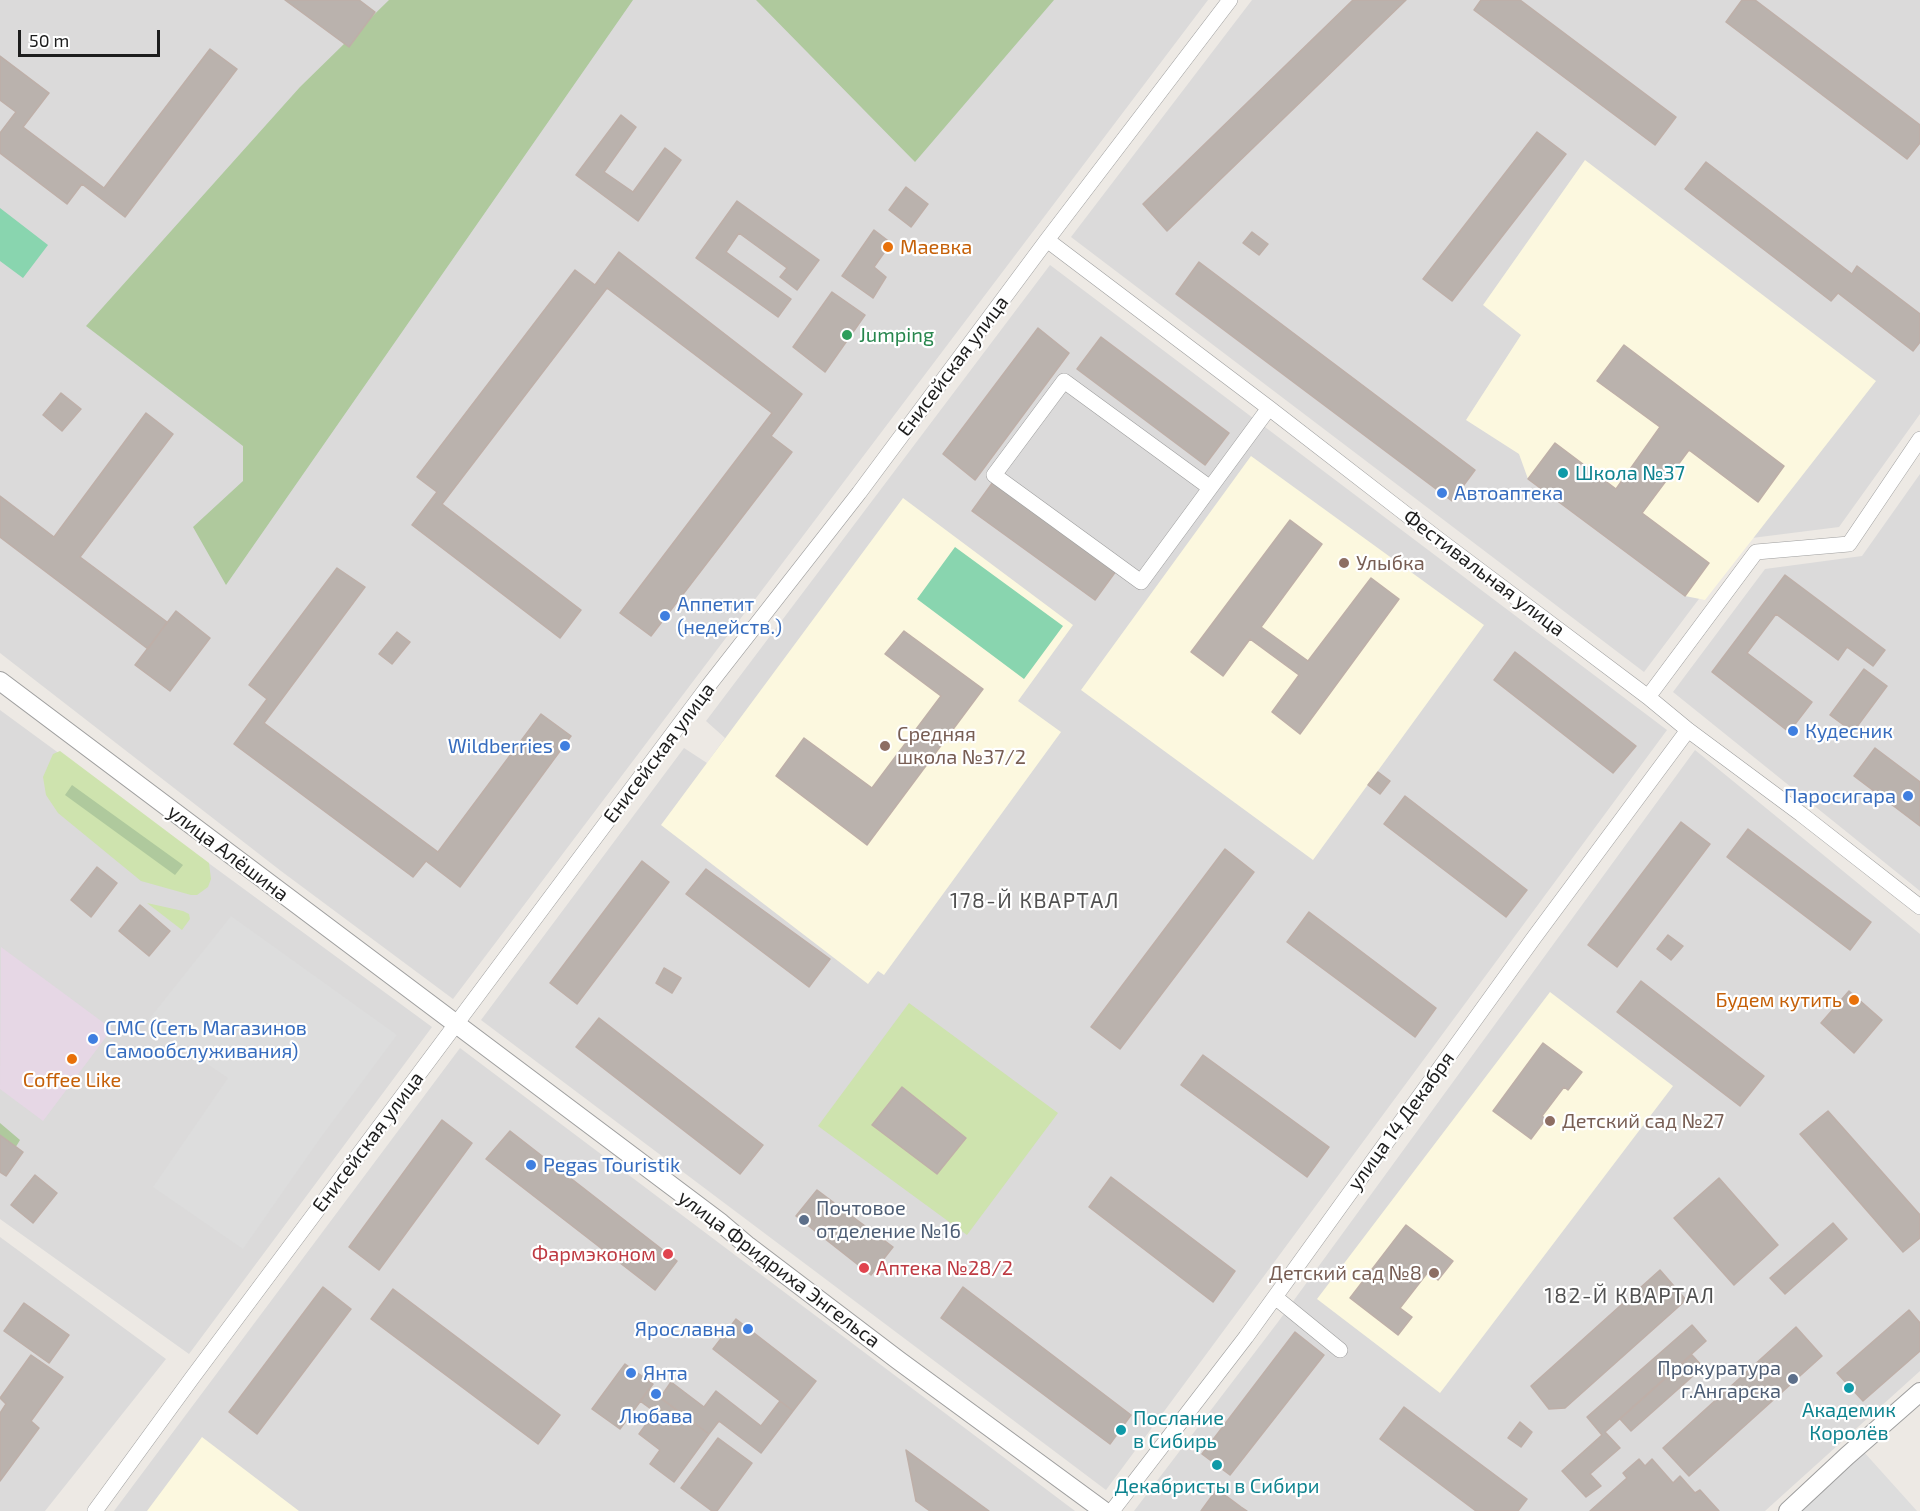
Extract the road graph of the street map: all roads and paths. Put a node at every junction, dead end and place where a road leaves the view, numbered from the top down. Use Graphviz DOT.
graph roads {
  1 [pos="1230,0"];
  2 [pos="1047,240"];
  3 [pos="1269,408"];
  4 [pos="1920,439"];
  5 [pos="1209,487"];
  6 [pos="0,681"];
  7 [pos="1648,697"];
  8 [pos="1688,730"];
  9 [pos="1920,907"];
  10 [pos="456,1024"];
  11 [pos="1275,1297"];
  12 [pos="1340,1350"];
  13 [pos="1920,1392"];
  14 [pos="95,1511"];
  15 [pos="1104,1511"];
  16 [pos="1112,1511"];
  17 [pos="1788,1511"];
  1 -- 2 [label="street, Енисейская улица"];
  2 -- 3 [label="street, Фестивальная улица"];
  2 -- 10 [label="street, Енисейская улица"];
  3 -- 5 [label="street"];
  3 -- 7 [label="street, Фестивальная улица"];
  4 -- 7 [label="street"];
  5 -- 5 [label="street"];
  6 -- 10 [label="street, улица Алёшина"];
  7 -- 8 [label="street, Фестивальная улица"];
  8 -- 9 [label="street, Фестивальная улица"];
  8 -- 11 [label="street, улица 14 Декабря"];
  10 -- 14 [label="street, Енисейская улица"];
  10 -- 15 [label="street, улица Фридриха Энгельса"];
  11 -- 12 [label="street"];
  11 -- 16 [label="street, улица 14 Декабря"];
  13 -- 17 [label="street"];
}
